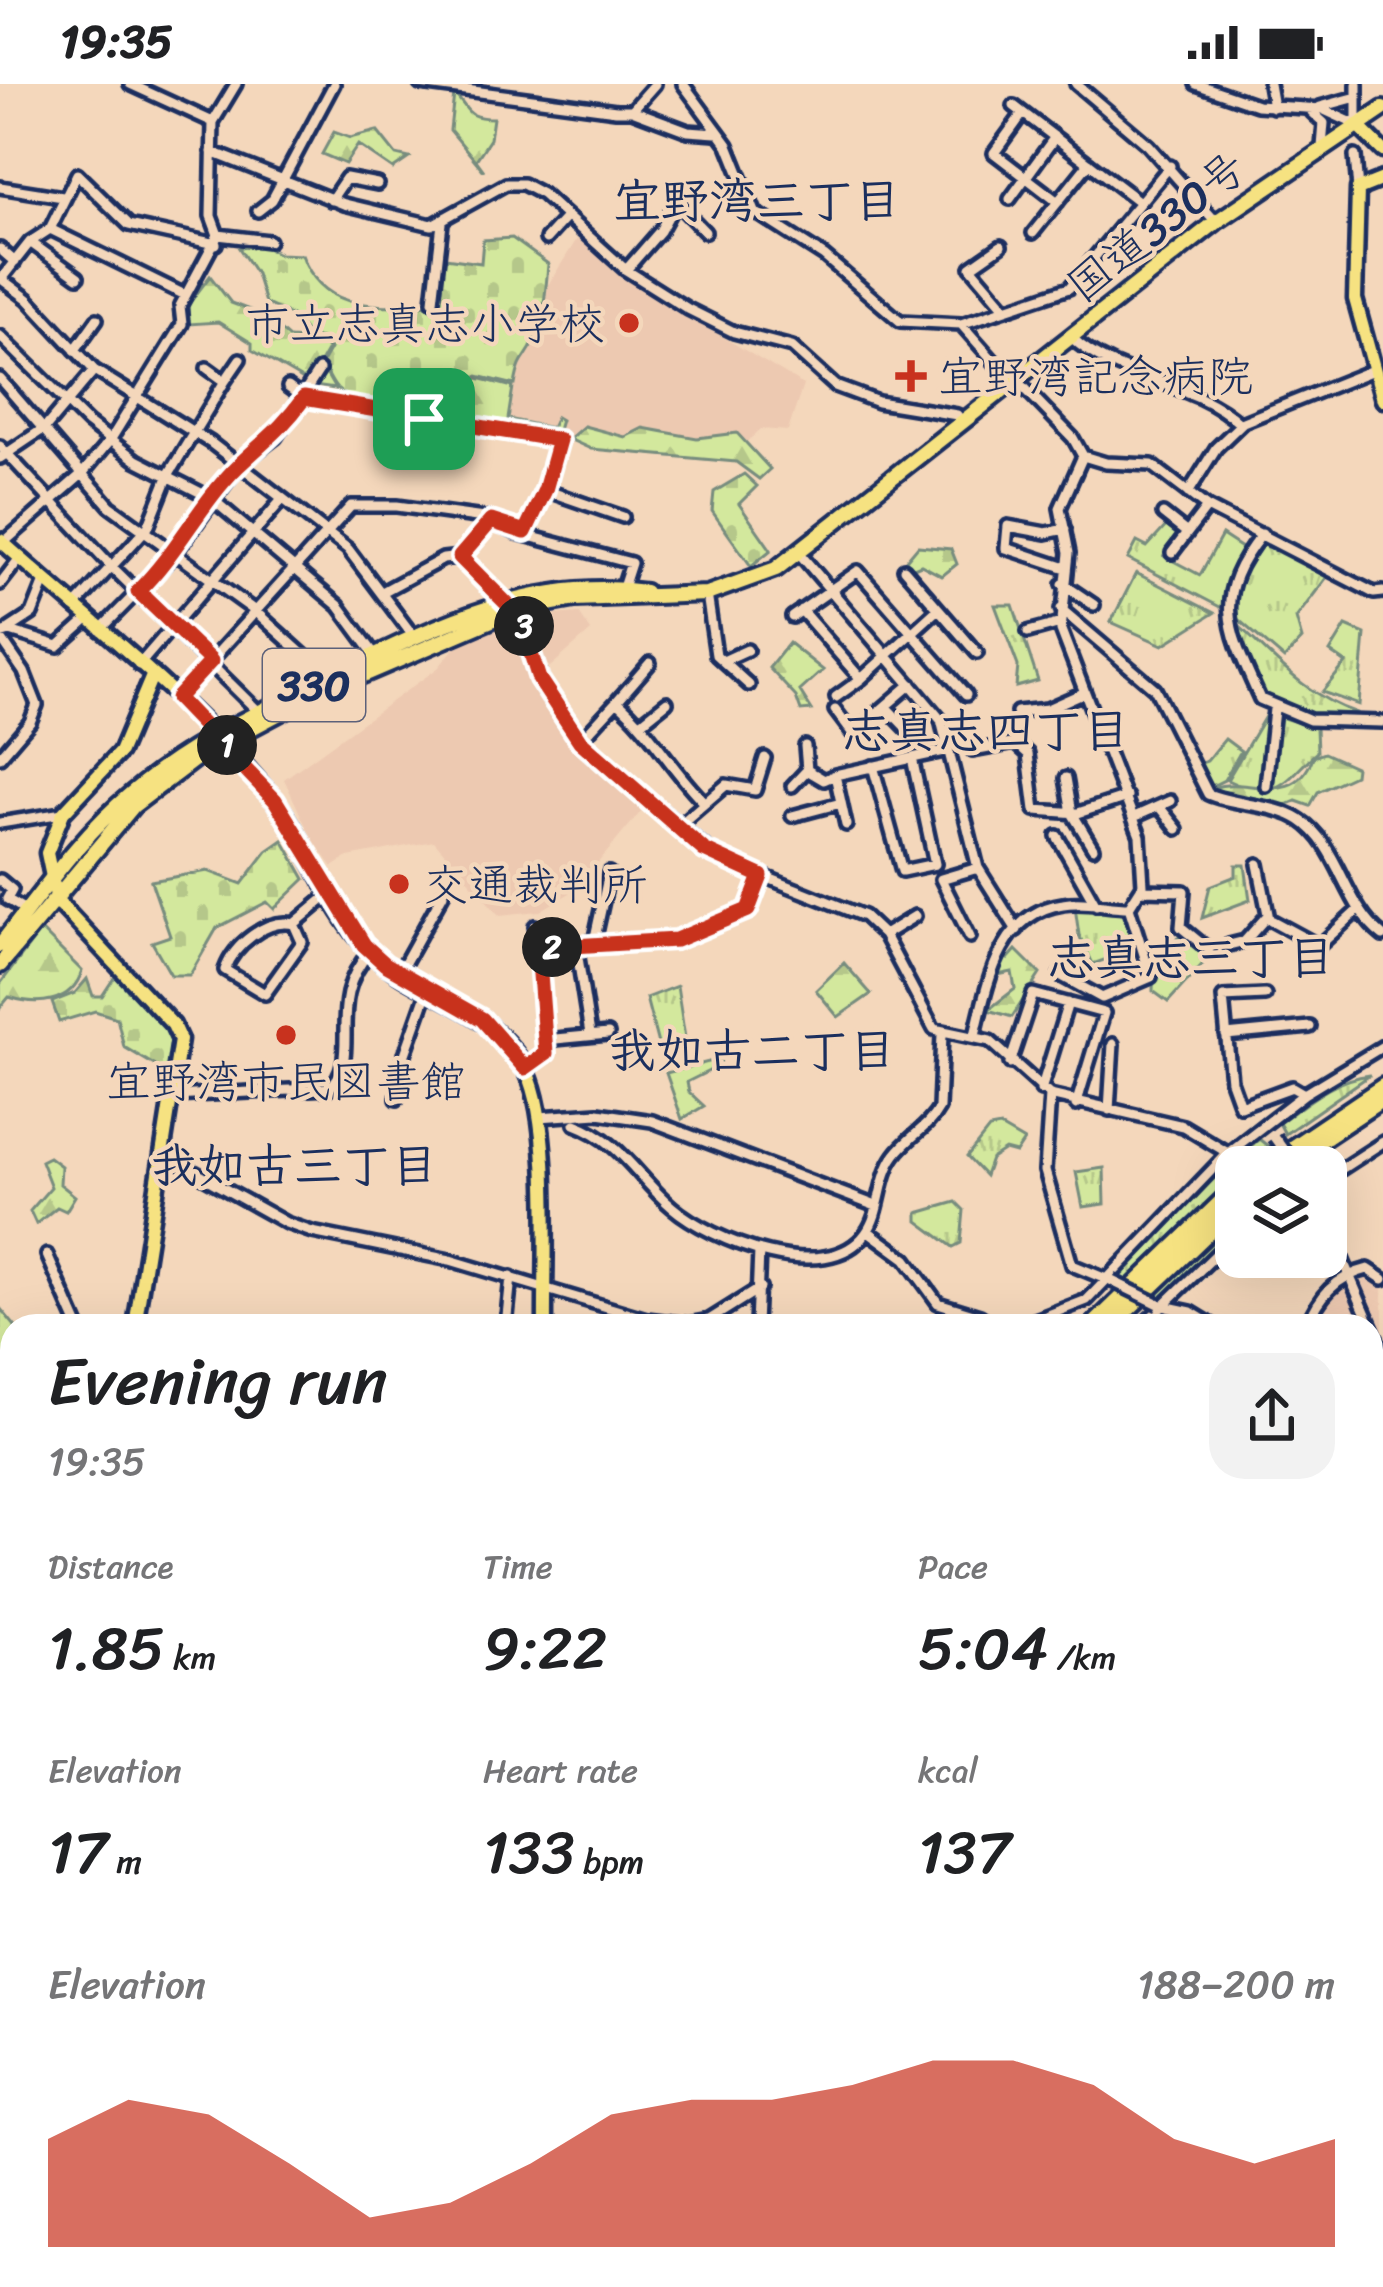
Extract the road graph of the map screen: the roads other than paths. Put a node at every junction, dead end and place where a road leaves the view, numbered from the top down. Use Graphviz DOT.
graph roads {
  1 [pos="130,84"];
  2 [pos="170,84"];
  3 [pos="236,84"];
  4 [pos="334,84"];
  5 [pos="420,84"];
  6 [pos="655,84"];
  7 [pos="683,84"];
  8 [pos="1076,84"];
  9 [pos="1196,84"];
  10 [pos="1269,84"];
  11 [pos="1357,84"];
  12 [pos="1357,97"];
  13 [pos="163,100"];
  14 [pos="1273,107"];
  15 [pos="1314,108"];
  16 [pos="1383,109"];
  17 [pos="632,110"];
  18 [pos="1300,110"];
  19 [pos="213,122"];
  20 [pos="1357,125"];
  21 [pos="716,133"];
  22 [pos="1055,137"];
  23 [pos="1322,147"];
  24 [pos="212,152"];
  25 [pos="1383,152"];
  26 [pos="1355,156"];
  27 [pos="1089,163"];
  28 [pos="1170,166"];
  29 [pos="1026,177"];
  30 [pos="282,179"];
  31 [pos="1383,179"];
  32 [pos="377,184"];
  33 [pos="0,187"];
  34 [pos="1358,189"];
  35 [pos="63,197"];
  36 [pos="1010,199"];
  37 [pos="332,200"];
  38 [pos="1137,200"];
  39 [pos="1058,202"];
  40 [pos="258,211"];
  41 [pos="566,217"];
  42 [pos="1216,222"];
  43 [pos="442,223"];
  44 [pos="50,229"];
  45 [pos="706,232"];
  46 [pos="1033,233"];
  47 [pos="217,239"];
  48 [pos="546,239"];
  49 [pos="269,241"];
  50 [pos="31,242"];
  51 [pos="1000,246"];
  52 [pos="0,249"];
  53 [pos="15,262"];
  54 [pos="626,270"];
  55 [pos="78,277"];
  56 [pos="0,279"];
  57 [pos="185,295"];
  58 [pos="433,301"];
  59 [pos="1004,306"];
  60 [pos="97,319"];
  61 [pos="961,324"];
  62 [pos="0,336"];
  63 [pos="1071,337"];
  64 [pos="75,350"];
  65 [pos="239,359"];
  66 [pos="207,368"];
  67 [pos="94,370"];
  68 [pos="319,370"];
  69 [pos="1373,370"];
  70 [pos="0,379"];
  71 [pos="225,381"];
  72 [pos="1015,382"];
  73 [pos="288,387"];
  74 [pos="134,396"];
  75 [pos="304,398"];
  76 [pos="1383,400"];
  77 [pos="66,405"];
  78 [pos="963,423"];
  79 [pos="1240,424"];
  80 [pos="46,427"];
  81 [pos="194,433"];
  82 [pos="111,439"];
  83 [pos="3,452"];
  84 [pos="1082,456"];
  85 [pos="238,466"];
  86 [pos="170,472"];
  87 [pos="82,474"];
  88 [pos="545,490"];
  89 [pos="1188,493"];
  90 [pos="211,498"];
  91 [pos="48,501"];
  92 [pos="280,502"];
  93 [pos="1207,507"];
  94 [pos="1163,514"];
  95 [pos="623,517"];
  96 [pos="491,521"];
  97 [pos="1065,529"];
  98 [pos="525,532"];
  99 [pos="142,533"];
  100 [pos="326,533"];
  101 [pos="1187,533"];
  102 [pos="1262,534"];
  103 [pos="253,535"];
  104 [pos="1,542"];
  105 [pos="800,553"];
  106 [pos="1172,553"];
  107 [pos="173,556"];
  108 [pos="460,557"];
  109 [pos="20,558"];
  110 [pos="112,568"];
  111 [pos="1066,568"];
  112 [pos="294,569"];
  113 [pos="904,569"];
  114 [pos="210,580"];
  115 [pos="45,581"];
  116 [pos="0,584"];
  117 [pos="1063,584"];
  118 [pos="827,588"];
  119 [pos="138,591"];
  120 [pos="384,592"];
  121 [pos="1383,592"];
  122 [pos="621,594"];
  123 [pos="707,594"];
  124 [pos="1094,605"];
  125 [pos="511,606"];
  126 [pos="74,607"];
  127 [pos="938,609"];
  128 [pos="1060,609"];
  129 [pos="255,611"];
  130 [pos="88,619"];
  131 [pos="1061,623"];
  132 [pos="173,625"];
  133 [pos="100,630"];
  134 [pos="1028,632"];
  135 [pos="913,633"];
  136 [pos="1,634"];
  137 [pos="414,637"];
  138 [pos="748,650"];
  139 [pos="977,653"];
  140 [pos="375,655"];
  141 [pos="886,656"];
  142 [pos="211,661"];
  143 [pos="723,662"];
  144 [pos="650,663"];
  145 [pos="139,664"];
  146 [pos="152,676"];
  147 [pos="329,678"];
  148 [pos="861,679"];
  149 [pos="910,684"];
  150 [pos="748,685"];
  151 [pos="1083,693"];
  152 [pos="966,695"];
  153 [pos="177,698"];
  154 [pos="836,698"];
  155 [pos="617,701"];
  156 [pos="667,702"];
  157 [pos="886,706"];
  158 [pos="1274,709"];
  159 [pos="835,710"];
  160 [pos="259,712"];
  161 [pos="1017,712"];
  162 [pos="642,722"];
  163 [pos="1383,722"];
  164 [pos="913,735"];
  165 [pos="220,738"];
  166 [pos="580,741"];
  167 [pos="806,746"];
  168 [pos="949,750"];
  169 [pos="973,751"];
  170 [pos="0,757"];
  171 [pos="765,758"];
  172 [pos="912,758"];
  173 [pos="873,766"];
  174 [pos="730,770"];
  175 [pos="807,770"];
  176 [pos="835,775"];
  177 [pos="1066,778"];
  178 [pos="726,785"];
  179 [pos="792,786"];
  180 [pos="1266,786"];
  181 [pos="1127,797"];
  182 [pos="1170,800"];
  183 [pos="705,803"];
  184 [pos="841,803"];
  185 [pos="1161,809"];
  186 [pos="63,813"];
  187 [pos="1072,813"];
  188 [pos="792,816"];
  189 [pos="1135,817"];
  190 [pos="0,823"];
  191 [pos="846,824"];
  192 [pos="677,827"];
  193 [pos="1177,829"];
  194 [pos="1057,836"];
  195 [pos="1093,848"];
  196 [pos="935,864"];
  197 [pos="1258,864"];
  198 [pos="978,868"];
  199 [pos="609,873"];
  200 [pos="761,876"];
  201 [pos="51,879"];
  202 [pos="941,879"];
  203 [pos="0,880"];
  204 [pos="1142,890"];
  205 [pos="330,894"];
  206 [pos="443,894"];
  207 [pos="55,896"];
  208 [pos="1096,905"];
  209 [pos="1129,907"];
  210 [pos="27,910"];
  211 [pos="1357,911"];
  212 [pos="1268,915"];
  213 [pos="915,916"];
  214 [pos="294,924"];
  215 [pos="535,926"];
  216 [pos="1017,930"];
  217 [pos="884,934"];
  218 [pos="1383,936"];
  219 [pos="970,937"];
  220 [pos="594,941"];
  221 [pos="0,945"];
  222 [pos="576,945"];
  223 [pos="1229,945"];
  224 [pos="538,948"];
  225 [pos="1209,950"];
  226 [pos="370,952"];
  227 [pos="0,965"];
  228 [pos="399,973"];
  229 [pos="1060,975"];
  230 [pos="428,989"];
  231 [pos="1265,995"];
  232 [pos="1068,1003"];
  233 [pos="1310,1027"];
  234 [pos="590,1034"];
  235 [pos="608,1034"];
  236 [pos="942,1034"];
  237 [pos="975,1035"];
  238 [pos="1226,1035"];
  239 [pos="545,1040"];
  240 [pos="1113,1043"];
  241 [pos="1383,1046"];
  242 [pos="1010,1063"];
  243 [pos="525,1068"];
  244 [pos="1383,1086"];
  245 [pos="1046,1092"];
  246 [pos="1304,1094"];
  247 [pos="174,1096"];
  248 [pos="397,1099"];
  249 [pos="1383,1099"];
  250 [pos="1076,1105"];
  251 [pos="1108,1110"];
  252 [pos="598,1112"];
  253 [pos="538,1117"];
  254 [pos="1265,1123"];
  255 [pos="575,1124"];
  256 [pos="598,1133"];
  257 [pos="1383,1142"];
  258 [pos="1216,1146"];
  259 [pos="1237,1146"];
  260 [pos="1281,1146"];
  261 [pos="1294,1146"];
  262 [pos="1312,1146"];
  263 [pos="164,1155"];
  264 [pos="1347,1165"];
  265 [pos="1215,1167"];
  266 [pos="876,1206"];
  267 [pos="1215,1207"];
  268 [pos="1215,1226"];
  269 [pos="868,1232"];
  270 [pos="759,1251"];
  271 [pos="1215,1255"];
  272 [pos="47,1256"];
  273 [pos="1347,1268"];
  274 [pos="1350,1275"];
  275 [pos="512,1277"];
  276 [pos="1383,1279"];
  277 [pos="1109,1280"];
  278 [pos="544,1287"];
  279 [pos="760,1288"];
  280 [pos="1161,1305"];
  281 [pos="73,1314"];
  282 [pos="137,1314"];
  283 [pos="507,1314"];
  284 [pos="545,1314"];
  285 [pos="630,1314"];
  286 [pos="722,1314"];
  287 [pos="757,1314"];
  288 [pos="965,1314"];
  289 [pos="1051,1314"];
  290 [pos="1104,1314"];
  291 [pos="1124,1314"];
  292 [pos="1153,1314"];
  293 [pos="1194,1314"];
  294 [pos="1314,1314"];
  295 [pos="1366,1314"];
  296 [pos="0,2017"];
  297 [pos="0,2028"];
  1 -- 13 [label="street"];
  2 -- 13 [label="street"];
  3 -- 19 [label="street"];
  4 -- 30 [label="street"];
  5 -- 17 [label="street"];
  6 -- 17 [label="street"];
  7 -- 21 [label="street"];
  8 -- 28 [label="street"];
  9 -- 14 [label="street"];
  10 -- 14 [label="street"];
  11 -- 12 [label="street"];
  12 -- 15 [label="street"];
  12 -- 20 [label="street"];
  13 -- 19 [label="street"];
  14 -- 18 [label="street"];
  15 -- 18 [label="street"];
  15 -- 20 [label="street"];
  16 -- 20 [label="highway, 国道330号 / 330"];
  17 -- 21 [label="street"];
  18 -- 23 [label="street"];
  19 -- 24 [label="street"];
  20 -- 23 [label="highway, 国道330号 / 330"];
  20 -- 25 [label="main road"];
  21 -- 61 [label="street"];
  22 -- 27 [label="street"];
  22 -- 29 [label="street"];
  22 -- 29 [label="street"];
  23 -- 42 [label="highway, 国道330号 / 330"];
  24 -- 30 [label="street"];
  24 -- 47 [label="street"];
  26 -- 34 [label="street"];
  27 -- 38 [label="street"];
  27 -- 39 [label="street"];
  28 -- 38 [label="street"];
  28 -- 42 [label="street"];
  29 -- 36 [label="street"];
  29 -- 39 [label="street"];
  30 -- 37 [label="street"];
  30 -- 40 [label="street"];
  31 -- 34 [label="main road"];
  32 -- 37 [label="street"];
  33 -- 35 [label="street"];
  34 -- 69 [label="main road"];
  35 -- 44 [label="street"];
  35 -- 47 [label="street"];
  37 -- 43 [label="street"];
  38 -- 59 [label="street"];
  39 -- 46 [label="street"];
  41 -- 43 [label="street"];
  41 -- 48 [label="street"];
  41 -- 54 [label="street"];
  42 -- 63 [label="highway, 国道330号 / 330"];
  43 -- 58 [label="street"];
  44 -- 50 [label="street"];
  44 -- 57 [label="street"];
  45 -- 54 [label="street"];
  47 -- 49 [label="street"];
  47 -- 57 [label="street"];
  50 -- 53 [label="street"];
  50 -- 55 [label="street"];
  51 -- 59 [label="street"];
  52 -- 53 [label="street"];
  53 -- 56 [label="street"];
  54 -- 78 [label="street"];
  56 -- 64 [label="street"];
  57 -- 74 [label="street"];
  59 -- 61 [label="street"];
  60 -- 64 [label="street"];
  61 -- 72 [label="street"];
  62 -- 77 [label="street"];
  63 -- 72 [label="highway, 国道330号 / 330"];
  63 -- 79 [label="street"];
  64 -- 67 [label="street"];
  65 -- 71 [label="street"];
  66 -- 71 [label="street"];
  67 -- 74 [label="street"];
  67 -- 77 [label="street"];
  68 -- 75 [label="street"];
  69 -- 76 [label="main road"];
  69 -- 79 [label="street"];
  70 -- 80 [label="street"];
  71 -- 81 [label="street"];
  72 -- 78 [label="highway, 国道330号 / 330"];
  72 -- 84 [label="street"];
  73 -- 75 [label="street"];
  74 -- 81 [label="street"];
  74 -- 82 [label="street"];
  75 -- 85 [label="street"];
  75 -- 88 [label="street"];
  77 -- 80 [label="street"];
  77 -- 82 [label="street"];
  78 -- 105 [label="highway, 国道330号 / 330"];
  79 -- 89 [label="street"];
  80 -- 83 [label="street"];
  80 -- 87 [label="street"];
  81 -- 85 [label="street"];
  81 -- 86 [label="street"];
  82 -- 86 [label="street"];
  82 -- 87 [label="street"];
  83 -- 91 [label="street"];
  84 -- 89 [label="street"];
  84 -- 97 [label="street"];
  85 -- 90 [label="street"];
  85 -- 92 [label="street"];
  86 -- 90 [label="street"];
  86 -- 99 [label="street"];
  87 -- 91 [label="street"];
  87 -- 99 [label="street"];
  88 -- 95 [label="street"];
  88 -- 98 [label="street"];
  89 -- 93 [label="street"];
  90 -- 103 [label="street"];
  90 -- 107 [label="street"];
  91 -- 104 [label="street"];
  91 -- 110 [label="street"];
  92 -- 100 [label="street"];
  92 -- 103 [label="street"];
  93 -- 101 [label="street"];
  93 -- 102 [label="street"];
  94 -- 101 [label="street"];
  96 -- 98 [label="street"];
  96 -- 100 [label="street"];
  96 -- 108 [label="street"];
  97 -- 111 [label="street"];
  97 -- 111 [label="street"];
  98 -- 122 [label="street"];
  99 -- 107 [label="street"];
  99 -- 110 [label="street"];
  100 -- 112 [label="street"];
  100 -- 120 [label="street"];
  101 -- 106 [label="street"];
  102 -- 121 [label="street"];
  102 -- 158 [label="street"];
  103 -- 112 [label="street"];
  103 -- 114 [label="street"];
  104 -- 109 [label="main road"];
  105 -- 118 [label="street"];
  105 -- 123 [label="highway, 国道330号 / 330"];
  107 -- 114 [label="street"];
  107 -- 119 [label="street"];
  108 -- 120 [label="street"];
  108 -- 125 [label="street"];
  109 -- 115 [label="main road"];
  109 -- 116 [label="street"];
  110 -- 119 [label="street"];
  110 -- 126 [label="street"];
  111 -- 117 [label="street"];
  112 -- 129 [label="street"];
  112 -- 140 [label="street"];
  113 -- 127 [label="street"];
  114 -- 129 [label="street"];
  114 -- 132 [label="street"];
  115 -- 126 [label="main road"];
  115 -- 136 [label="street"];
  117 -- 124 [label="street"];
  117 -- 128 [label="street"];
  118 -- 135 [label="street"];
  118 -- 141 [label="street"];
  118 -- 148 [label="street"];
  119 -- 132 [label="street"];
  119 -- 133 [label="street"];
  120 -- 137 [label="street"];
  122 -- 123 [label="highway, 国道330号 / 330"];
  122 -- 125 [label="highway, 国道330号 / 330"];
  123 -- 143 [label="street"];
  125 -- 137 [label="highway, 国道330号 / 330"];
  125 -- 165 [label="highway, 国道330号 / 330"];
  125 -- 166 [label="street"];
  126 -- 130 [label="main road"];
  127 -- 135 [label="street"];
  127 -- 139 [label="street"];
  128 -- 131 [label="street"];
  128 -- 211 [label="street"];
  129 -- 142 [label="street"];
  129 -- 147 [label="street"];
  130 -- 133 [label="main road"];
  130 -- 136 [label="street"];
  131 -- 134 [label="street"];
  131 -- 151 [label="street"];
  132 -- 142 [label="street"];
  132 -- 145 [label="street"];
  133 -- 145 [label="main road"];
  135 -- 141 [label="street"];
  135 -- 152 [label="street"];
  136 -- 170 [label="street"];
  137 -- 140 [label="highway, 国道330号 / 330"];
  138 -- 143 [label="street"];
  140 -- 147 [label="highway, 国道330号 / 330"];
  141 -- 148 [label="street"];
  141 -- 149 [label="street"];
  142 -- 153 [label="street"];
  142 -- 160 [label="street"];
  143 -- 150 [label="street"];
  144 -- 155 [label="street"];
  145 -- 146 [label="main road"];
  146 -- 153 [label="main road"];
  146 -- 186 [label="main road"];
  147 -- 160 [label="highway, 国道330号 / 330"];
  148 -- 154 [label="street"];
  149 -- 157 [label="street"];
  149 -- 168 [label="street"];
  151 -- 161 [label="street"];
  151 -- 181 [label="street"];
  153 -- 165 [label="main road"];
  155 -- 162 [label="street"];
  155 -- 166 [label="street"];
  156 -- 162 [label="street"];
  157 -- 159 [label="street"];
  157 -- 164 [label="street"];
  158 -- 163 [label="street"];
  158 -- 180 [label="street"];
  160 -- 165 [label="highway, 国道330号 / 330"];
  162 -- 183 [label="street"];
  165 -- 201 [label="highway, 国道330号 / 330"];
  165 -- 205 [label="main road"];
  165 -- 207 [label="highway, 国道330号 / 330"];
  166 -- 192 [label="street"];
  167 -- 175 [label="street"];
  168 -- 172 [label="street"];
  168 -- 198 [label="street"];
  169 -- 187 [label="street"];
  171 -- 178 [label="street"];
  172 -- 173 [label="street"];
  172 -- 196 [label="street"];
  173 -- 176 [label="street"];
  173 -- 196 [label="street"];
  174 -- 178 [label="street"];
  175 -- 176 [label="street"];
  175 -- 179 [label="street"];
  176 -- 184 [label="street"];
  177 -- 187 [label="street"];
  178 -- 183 [label="street"];
  181 -- 187 [label="street"];
  181 -- 189 [label="street"];
  182 -- 185 [label="street"];
  183 -- 192 [label="street"];
  184 -- 188 [label="street"];
  184 -- 191 [label="street"];
  185 -- 189 [label="street"];
  185 -- 193 [label="street"];
  186 -- 190 [label="street"];
  186 -- 201 [label="main road"];
  187 -- 195 [label="street"];
  189 -- 204 [label="street"];
  192 -- 200 [label="street"];
  194 -- 208 [label="street"];
  196 -- 202 [label="street"];
  197 -- 212 [label="street"];
  198 -- 202 [label="street"];
  198 -- 216 [label="street"];
  199 -- 220 [label="street"];
  200 -- 217 [label="street"];
  200 -- 220 [label="street"];
  201 -- 207 [label="main road"];
  201 -- 210 [label="highway, 国道330号 / 330"];
  202 -- 219 [label="street"];
  203 -- 210 [label="street"];
  204 -- 209 [label="street"];
  204 -- 225 [label="street"];
  205 -- 214 [label="street"];
  205 -- 226 [label="main road"];
  206 -- 228 [label="street"];
  207 -- 227 [label="highway, 国道330号 / 330"];
  207 -- 247 [label="main road"];
  208 -- 209 [label="street"];
  208 -- 216 [label="street"];
  209 -- 229 [label="street"];
  210 -- 221 [label="highway, 国道330号 / 330"];
  211 -- 212 [label="street"];
  211 -- 218 [label="street"];
  212 -- 223 [label="street"];
  213 -- 217 [label="street"];
  214 -- 214 [label="street"];
  215 -- 224 [label="street"];
  216 -- 237 [label="street"];
  217 -- 236 [label="street"];
  220 -- 222 [label="street"];
  222 -- 224 [label="street"];
  222 -- 234 [label="street"];
  224 -- 239 [label="street"];
  226 -- 228 [label="main road"];
  226 -- 247 [label="street"];
  228 -- 230 [label="main road"];
  230 -- 243 [label="main road"];
  230 -- 248 [label="street"];
  231 -- 238 [label="street"];
  232 -- 242 [label="street"];
  232 -- 245 [label="street"];
  232 -- 250 [label="street"];
  233 -- 238 [label="street"];
  234 -- 235 [label="street"];
  234 -- 239 [label="street"];
  236 -- 237 [label="street"];
  236 -- 266 [label="street"];
  237 -- 242 [label="street"];
  238 -- 246 [label="street"];
  239 -- 243 [label="street"];
  240 -- 251 [label="street"];
  241 -- 246 [label="street"];
  242 -- 245 [label="street"];
  243 -- 253 [label="main road"];
  244 -- 261 [label="highway"];
  245 -- 250 [label="street"];
  245 -- 277 [label="street"];
  246 -- 254 [label="street"];
  247 -- 263 [label="main road"];
  249 -- 262 [label="highway"];
  250 -- 251 [label="street"];
  251 -- 258 [label="street"];
  252 -- 253 [label="street"];
  252 -- 256 [label="street"];
  252 -- 266 [label="street"];
  253 -- 278 [label="main road"];
  254 -- 259 [label="street"];
  254 -- 260 [label="street, bridge"];
  255 -- 256 [label="street"];
  256 -- 270 [label="street"];
  257 -- 264 [label="street"];
  263 -- 275 [label="street"];
  263 -- 282 [label="main road"];
  265 -- 277 [label="street"];
  266 -- 269 [label="street"];
  267 -- 290 [label="highway"];
  268 -- 291 [label="highway"];
  269 -- 270 [label="street"];
  269 -- 288 [label="street"];
  270 -- 279 [label="street"];
  271 -- 280 [label="street"];
  272 -- 281 [label="street"];
  273 -- 274 [label="street"];
  274 -- 276 [label="street"];
  274 -- 294 [label="street"];
  274 -- 295 [label="street"];
  275 -- 278 [label="street"];
  275 -- 283 [label="street"];
  277 -- 280 [label="street, bridge"];
  277 -- 289 [label="street"];
  278 -- 284 [label="main road"];
  278 -- 285 [label="street"];
  279 -- 286 [label="street"];
  279 -- 287 [label="street"];
  280 -- 292 [label="street"];
  280 -- 293 [label="street"];
  296 -- 297 [label="street"];
}
